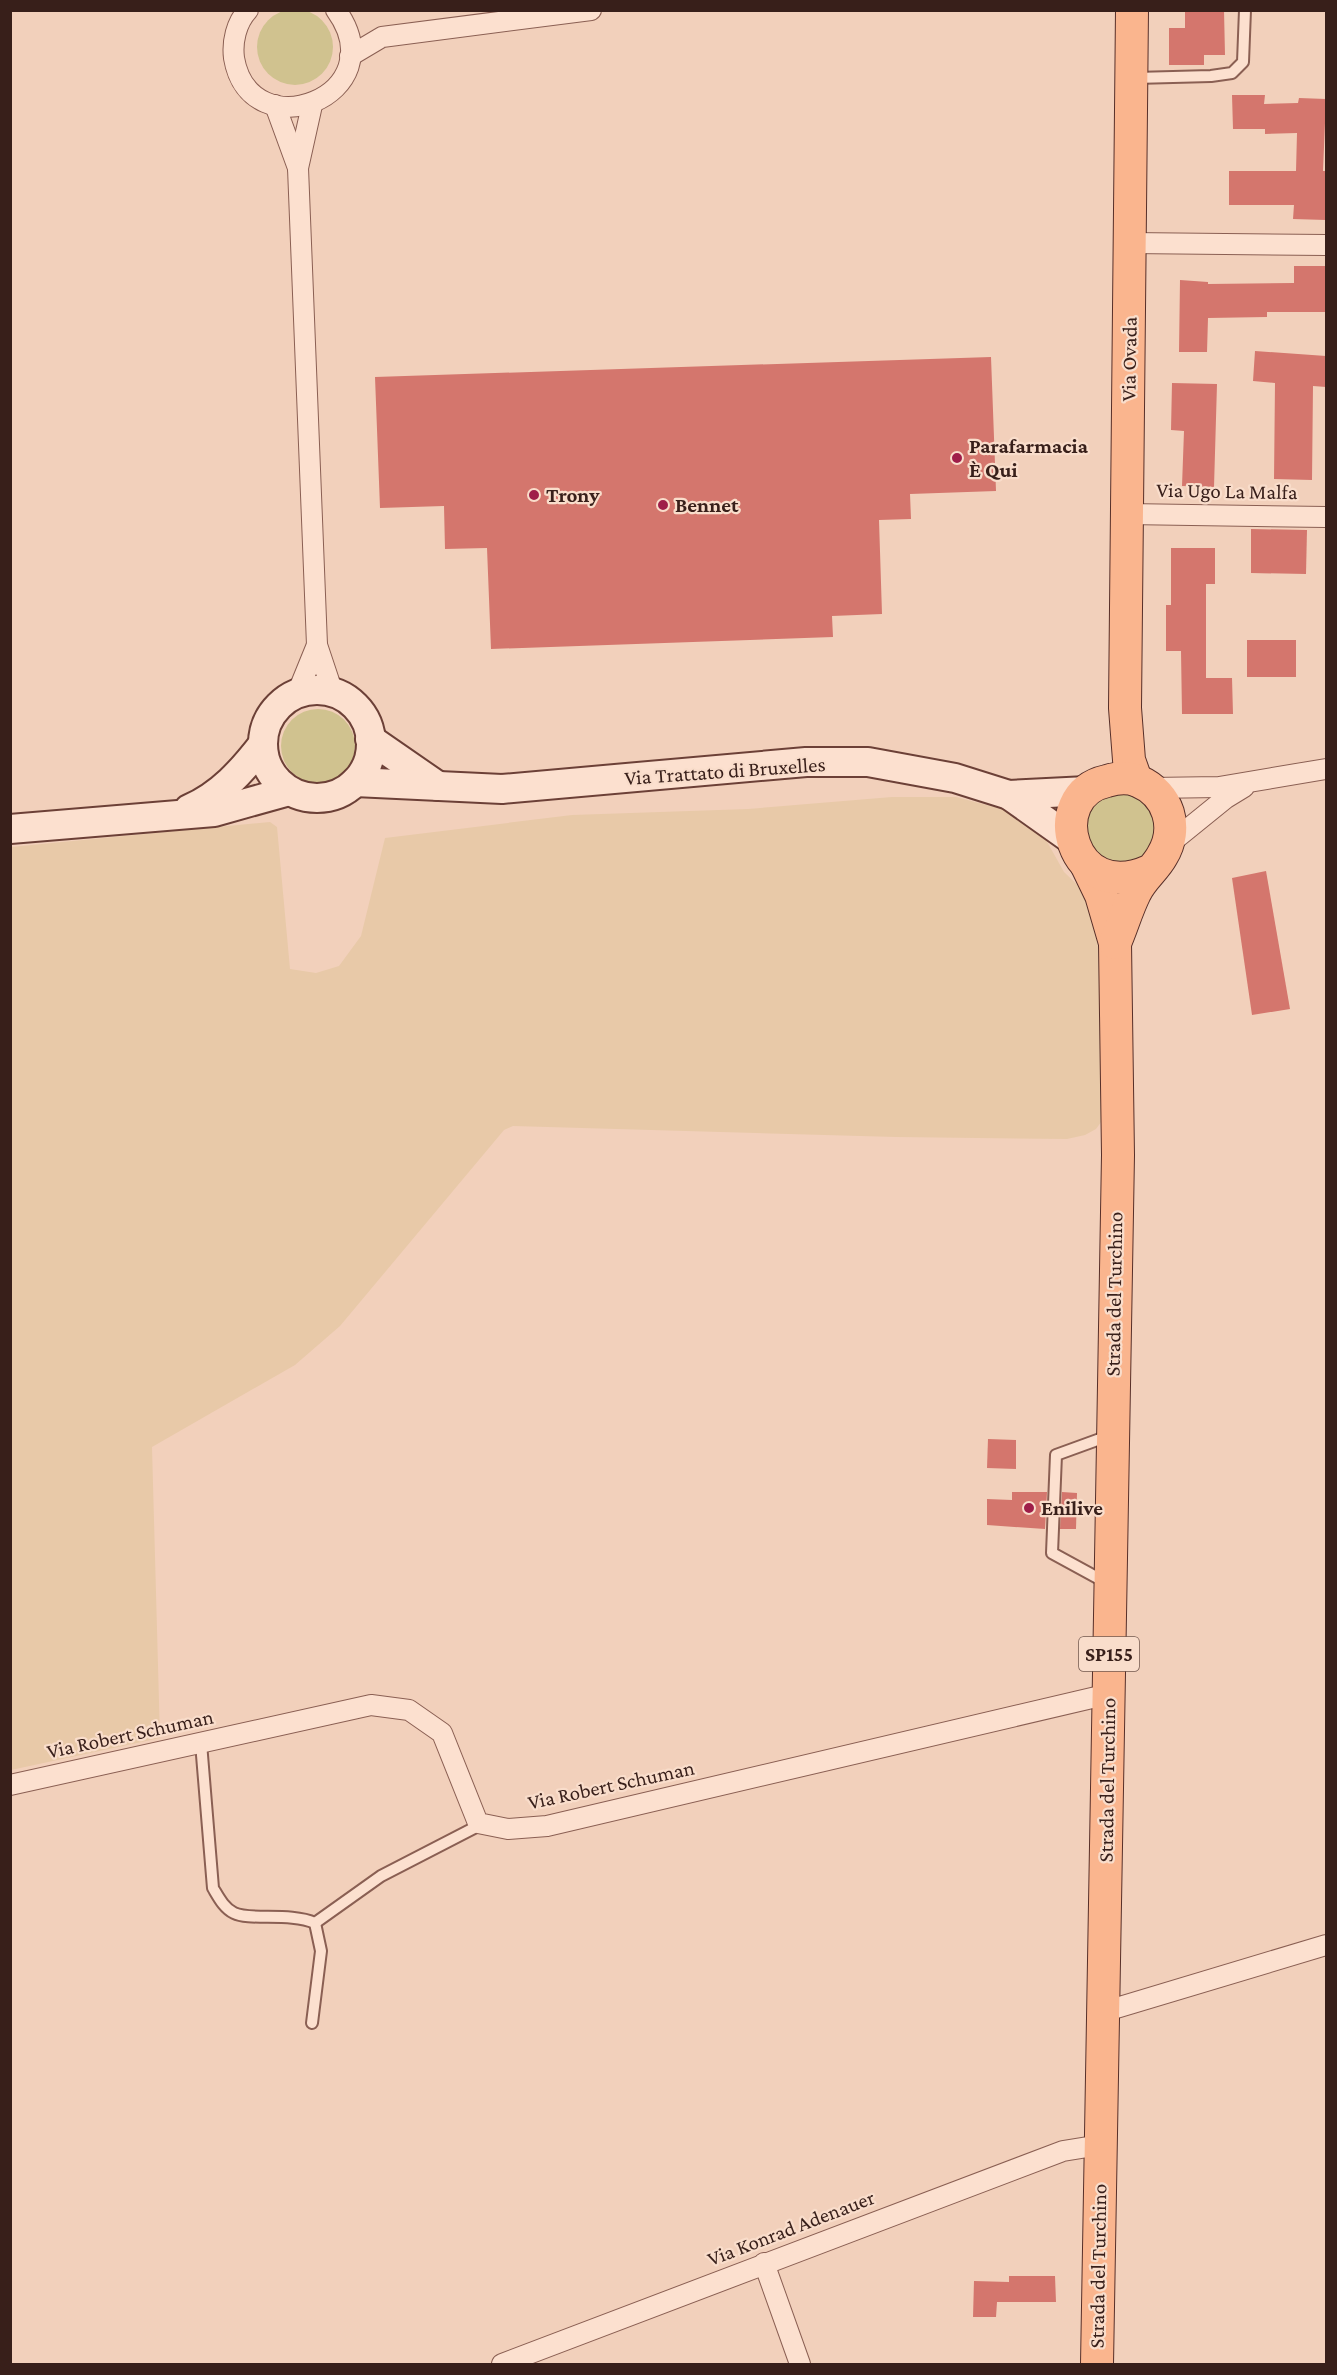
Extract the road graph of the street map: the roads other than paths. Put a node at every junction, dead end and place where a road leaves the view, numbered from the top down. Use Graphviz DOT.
graph roads {
  1 [pos="248,10"];
  2 [pos="591,10"];
  3 [pos="1132,10"];
  4 [pos="1245,10"];
  5 [pos="341,17"];
  6 [pos="382,37"];
  7 [pos="351,56"];
  8 [pos="1132,78"];
  9 [pos="275,105"];
  10 [pos="312,105"];
  11 [pos="298,168"];
  12 [pos="1130,243"];
  13 [pos="1326,246"];
  14 [pos="1127,514"];
  15 [pos="1326,517"];
  16 [pos="317,645"];
  17 [pos="333,693"];
  18 [pos="297,694"];
  19 [pos="1125,708"];
  20 [pos="370,739"];
  21 [pos="263,744"];
  22 [pos="1326,770"];
  23 [pos="355,783"];
  24 [pos="1252,783"];
  25 [pos="1143,784"];
  26 [pos="438,786"];
  27 [pos="1094,786"];
  28 [pos="289,790"];
  29 [pos="1009,795"];
  30 [pos="169,817"];
  31 [pos="10,829"];
  32 [pos="1071,839"];
  33 [pos="1168,845"];
  34 [pos="1087,866"];
  35 [pos="1149,871"];
  36 [pos="1115,944"];
  37 [pos="1111,1435"];
  38 [pos="1109,1584"];
  39 [pos="1109,1694"];
  40 [pos="201,1743"];
  41 [pos="10,1785"];
  42 [pos="477,1823"];
  43 [pos="315,1923"];
  44 [pos="1326,1945"];
  45 [pos="1103,2012"];
  46 [pos="312,2023"];
  47 [pos="1100,2145"];
  48 [pos="764,2263"];
  49 [pos="502,2364"];
  50 [pos="800,2364"];
  51 [pos="1097,2364"];
  1 -- 9 [label="street"];
  2 -- 6 [label="street"];
  3 -- 8 [label="main road, Via Ovada"];
  4 -- 8 [label="lane"];
  5 -- 6 [label="street"];
  5 -- 7 [label="street"];
  6 -- 7 [label="street"];
  7 -- 10 [label="street"];
  8 -- 12 [label="main road, Via Ovada"];
  9 -- 10 [label="street"];
  9 -- 11 [label="street"];
  10 -- 11 [label="street"];
  11 -- 16 [label="street"];
  12 -- 13 [label="street"];
  12 -- 14 [label="main road, Via Ovada"];
  14 -- 15 [label="street, Via Ugo La Malfa"];
  14 -- 19 [label="main road, Via Ovada"];
  16 -- 17 [label="street"];
  16 -- 18 [label="street"];
  17 -- 18 [label="main road"];
  17 -- 20 [label="main road"];
  18 -- 21 [label="main road"];
  19 -- 25 [label="main road, Via Ovada"];
  19 -- 27 [label="main road, Via Ovada"];
  20 -- 23 [label="main road"];
  20 -- 26 [label="main road"];
  21 -- 28 [label="main road"];
  21 -- 30 [label="main road"];
  22 -- 24 [label="street"];
  23 -- 26 [label="main road, Via Trattato di Bruxelles"];
  23 -- 28 [label="main road"];
  24 -- 25 [label="street"];
  24 -- 33 [label="street"];
  25 -- 27 [label="main road"];
  25 -- 33 [label="main road"];
  26 -- 29 [label="main road, Via Trattato di Bruxelles"];
  27 -- 29 [label="main road, Via Trattato di Bruxelles"];
  27 -- 32 [label="main road"];
  28 -- 30 [label="main road"];
  29 -- 32 [label="main road, Via Trattato di Bruxelles"];
  30 -- 31 [label="main road"];
  32 -- 34 [label="main road"];
  33 -- 35 [label="main road"];
  34 -- 35 [label="main road"];
  34 -- 36 [label="main road, Strada del Turchino / SP155"];
  35 -- 36 [label="main road, Strada del Turchino / SP155"];
  36 -- 37 [label="main road, Strada del Turchino / SP155"];
  37 -- 38 [label="main road, Strada del Turchino / SP155"];
  37 -- 38 [label="lane"];
  38 -- 39 [label="main road, Strada del Turchino / SP155"];
  39 -- 42 [label="street, Via Robert Schuman"];
  39 -- 45 [label="main road, Strada del Turchino / SP155"];
  40 -- 41 [label="street, Via Robert Schuman"];
  40 -- 42 [label="street, Via Robert Schuman"];
  40 -- 43 [label="lane"];
  42 -- 43 [label="lane"];
  43 -- 46 [label="lane"];
  44 -- 45 [label="street"];
  45 -- 47 [label="main road, Strada del Turchino / SP155"];
  47 -- 48 [label="street, Via Konrad Adenauer"];
  47 -- 51 [label="main road, Strada del Turchino / SP155"];
  48 -- 49 [label="street, Via Konrad Adenauer"];
  48 -- 50 [label="street"];
}
